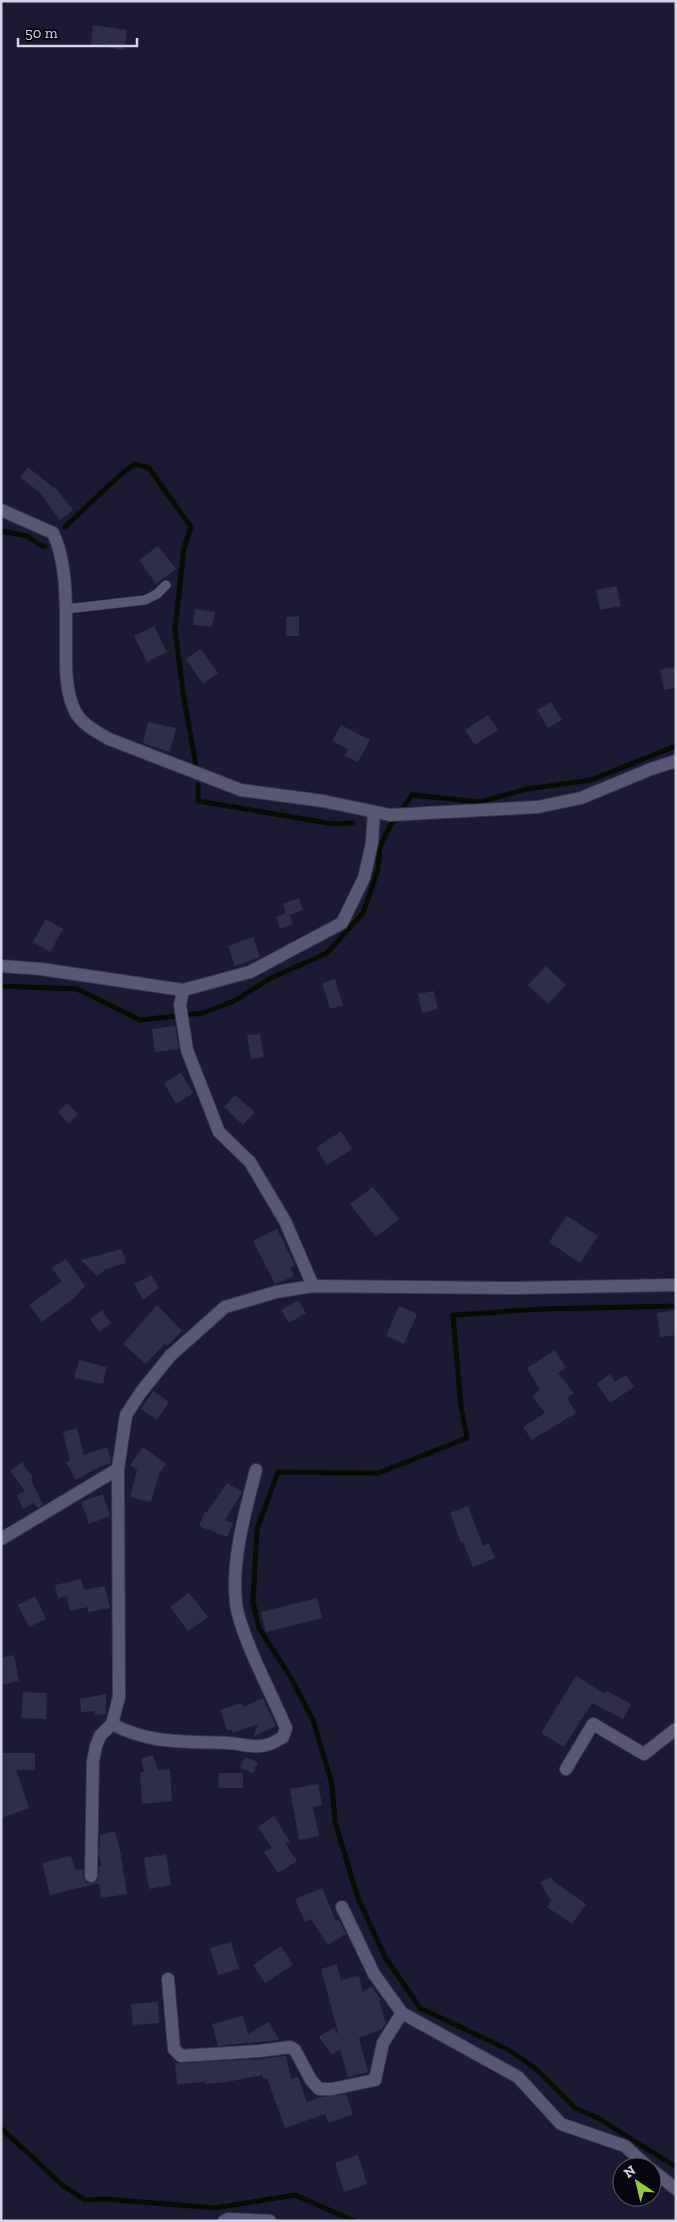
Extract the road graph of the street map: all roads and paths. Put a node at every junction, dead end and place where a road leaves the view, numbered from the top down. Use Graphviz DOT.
graph roads {
  1 [pos="1,510"];
  2 [pos="166,585"];
  3 [pos="66,609"];
  4 [pos="676,761"];
  5 [pos="374,812"];
  6 [pos="1,966"];
  7 [pos="183,990"];
  8 [pos="676,1285"];
  9 [pos="313,1286"];
  10 [pos="118,1469"];
  11 [pos="256,1470"];
  12 [pos="1,1539"];
  13 [pos="112,1724"];
  14 [pos="676,1729"];
  15 [pos="566,1769"];
  16 [pos="91,1876"];
  17 [pos="342,1907"];
  18 [pos="168,1979"];
  19 [pos="402,2013"];
  20 [pos="637,2157"];
  21 [pos="662,2178"];
  22 [pos="676,2189"];
  23 [pos="224,2221"];
  24 [pos="270,2221"];
  1 -- 3 [label="street"];
  2 -- 3 [label="lane"];
  3 -- 5 [label="street"];
  4 -- 5 [label="street"];
  5 -- 7 [label="street"];
  6 -- 7 [label="street"];
  7 -- 9 [label="street"];
  8 -- 9 [label="street"];
  9 -- 10 [label="street"];
  10 -- 12 [label="street"];
  10 -- 13 [label="street"];
  11 -- 13 [label="street"];
  13 -- 16 [label="street"];
  14 -- 15 [label="street"];
  17 -- 19 [label="street"];
  18 -- 19 [label="street"];
  19 -- 20 [label="street"];
  21 -- 22 [label="street"];
  23 -- 24 [label="street"];
}
